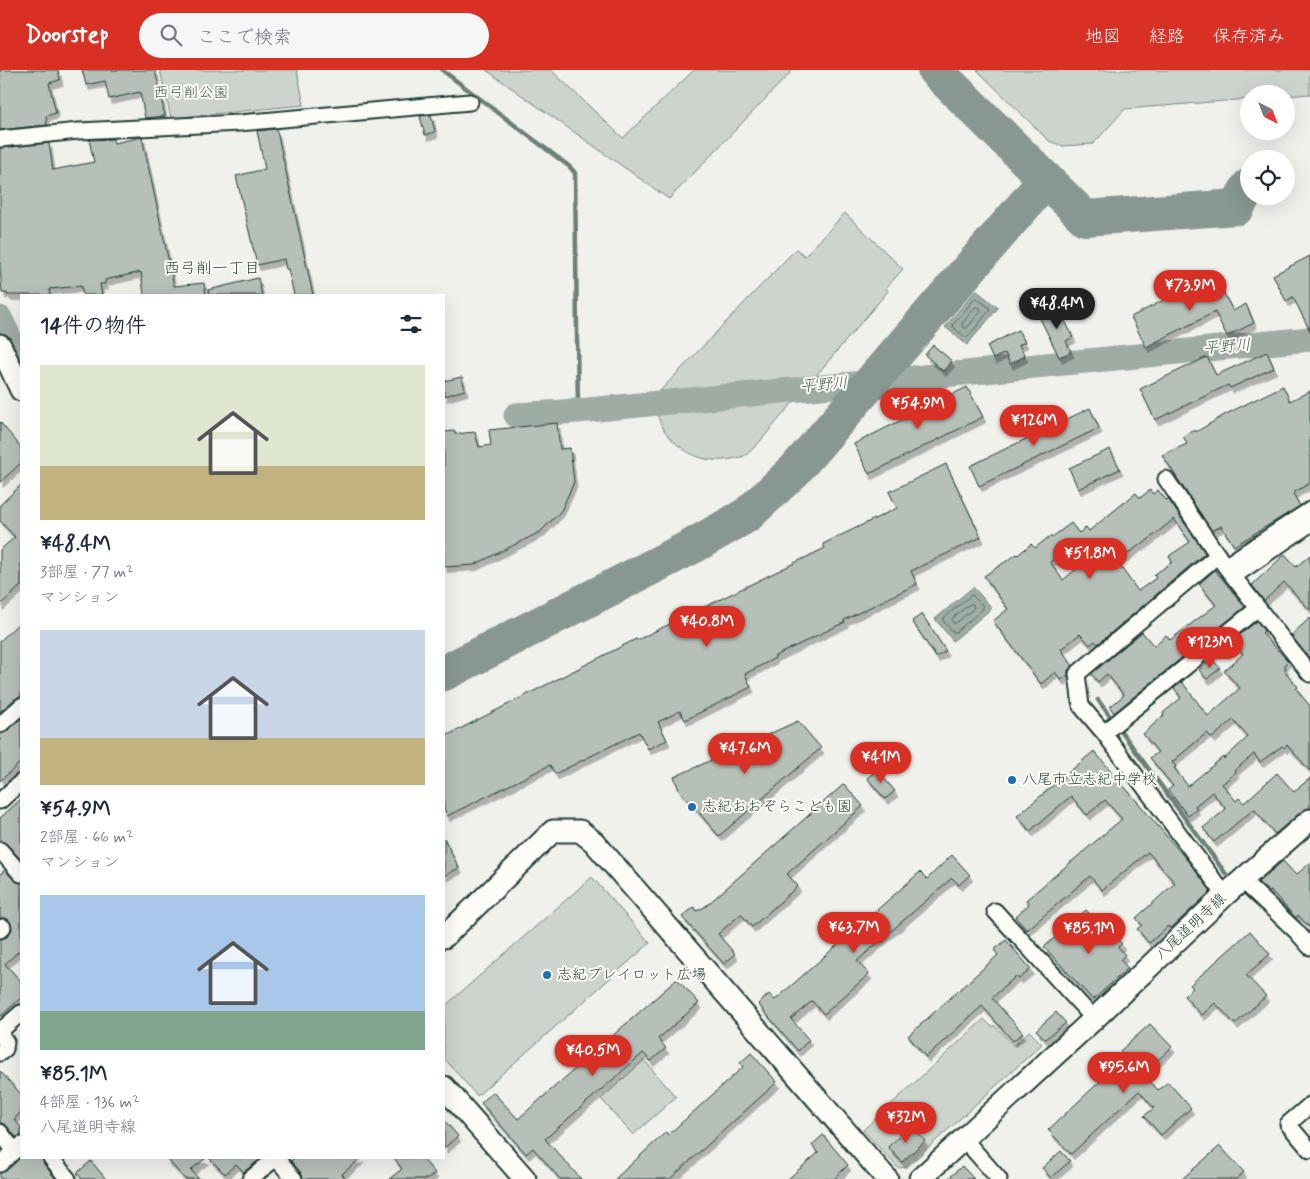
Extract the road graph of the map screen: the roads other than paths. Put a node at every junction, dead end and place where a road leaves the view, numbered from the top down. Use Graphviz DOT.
graph roads {
  1 [pos="470,102"];
  2 [pos="0,139"];
  3 [pos="0,345"];
  4 [pos="20,388"];
  5 [pos="1166,478"];
  6 [pos="1310,510"];
  7 [pos="1306,527"];
  8 [pos="1280,535"];
  9 [pos="1226,566"];
  10 [pos="1258,608"];
  11 [pos="1310,674"];
  12 [pos="20,707"];
  13 [pos="0,725"];
  14 [pos="1104,733"];
  15 [pos="20,783"];
  16 [pos="0,801"];
  17 [pos="1307,828"];
  18 [pos="0,850"];
  19 [pos="20,873"];
  20 [pos="1242,880"];
  21 [pos="1225,895"];
  22 [pos="995,911"];
  23 [pos="445,936"];
  24 [pos="1310,947"];
  25 [pos="20,1014"];
  26 [pos="1094,1019"];
  27 [pos="0,1033"];
  28 [pos="0,1053"];
  29 [pos="445,1088"];
  30 [pos="1310,1105"];
  31 [pos="0,1132"];
  32 [pos="963,1138"];
  33 [pos="18,1147"];
  34 [pos="1310,1150"];
  35 [pos="52,1159"];
  36 [pos="273,1159"];
  37 [pos="275,1159"];
  38 [pos="0,1164"];
  39 [pos="68,1179"];
  40 [pos="250,1179"];
  41 [pos="294,1179"];
  42 [pos="525,1179"];
  43 [pos="887,1179"];
  44 [pos="920,1179"];
  45 [pos="1000,1179"];
  1 -- 2 [label="street"];
  3 -- 4 [label="main road"];
  5 -- 9 [label="street"];
  6 -- 8 [label="street"];
  7 -- 8 [label="street"];
  8 -- 9 [label="street"];
  9 -- 10 [label="street"];
  9 -- 14 [label="street"];
  10 -- 11 [label="street"];
  10 -- 14 [label="street"];
  12 -- 13 [label="street"];
  14 -- 21 [label="street"];
  15 -- 16 [label="street"];
  17 -- 20 [label="main road, 八尾道明寺線"];
  18 -- 19 [label="street"];
  20 -- 21 [label="main road, 八尾道明寺線"];
  20 -- 24 [label="street"];
  21 -- 26 [label="main road, 八尾道明寺線"];
  22 -- 26 [label="street"];
  23 -- 43 [label="main road"];
  25 -- 27 [label="street"];
  26 -- 32 [label="main road, 八尾道明寺線"];
  27 -- 28 [label="street"];
  29 -- 42 [label="main road"];
  30 -- 34 [label="street"];
  31 -- 33 [label="street"];
  32 -- 44 [label="main road, 八尾道明寺線"];
  32 -- 45 [label="street"];
  33 -- 38 [label="street"];
  35 -- 39 [label="street"];
  36 -- 40 [label="street"];
  37 -- 41 [label="street"];
}
